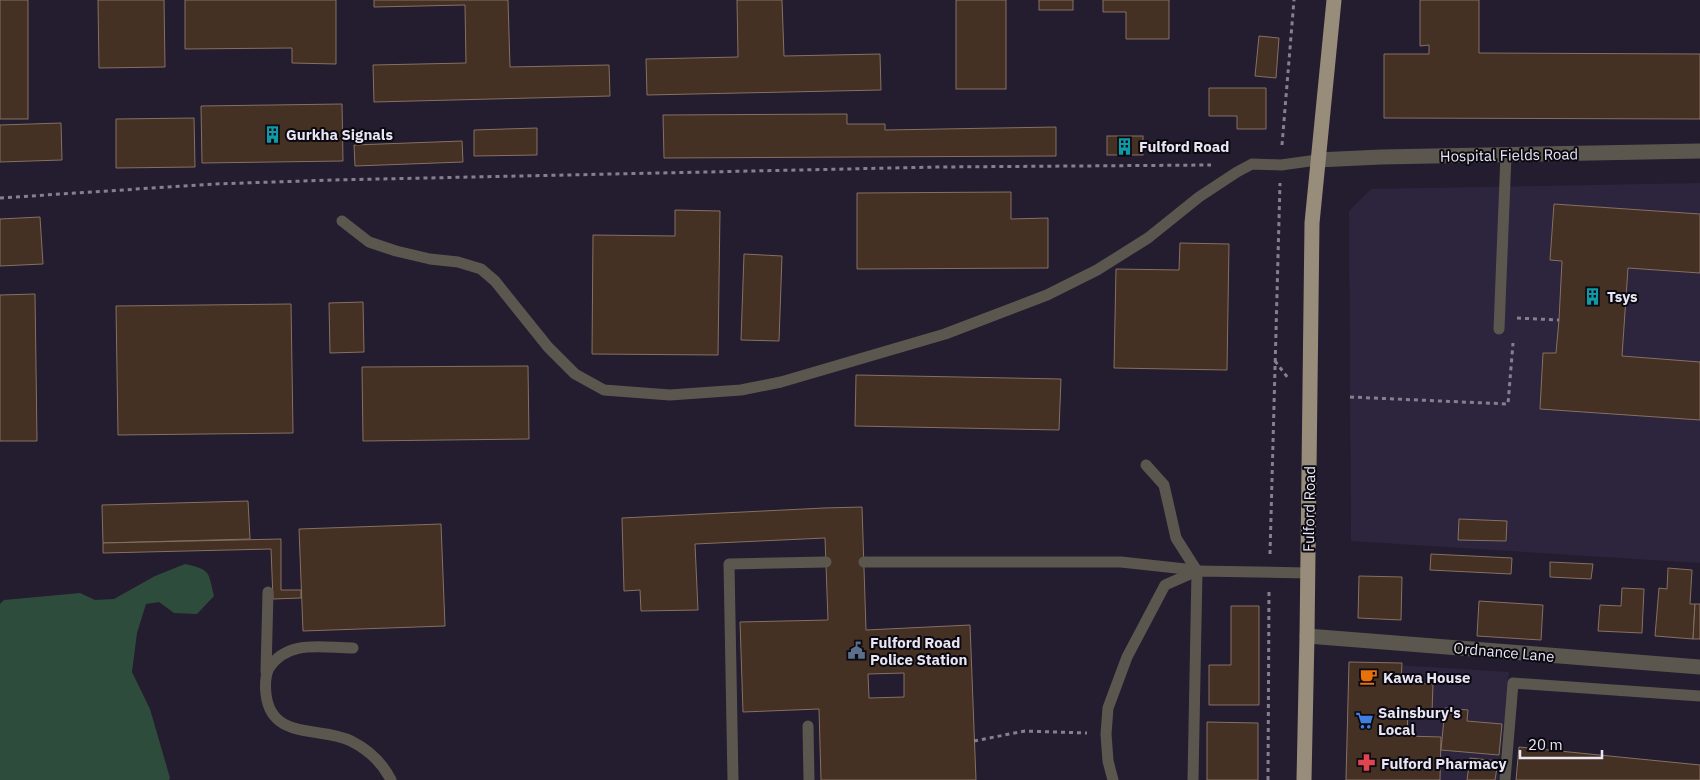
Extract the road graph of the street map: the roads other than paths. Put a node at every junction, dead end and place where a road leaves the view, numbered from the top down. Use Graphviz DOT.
graph roads {
  1 [pos="1334,0"];
  2 [pos="1700,151"];
  3 [pos="1506,154"];
  4 [pos="1317,160"];
  5 [pos="342,222"];
  6 [pos="1498,329"];
  7 [pos="1146,465"];
  8 [pos="826,562"];
  9 [pos="864,562"];
  10 [pos="1197,571"];
  11 [pos="1308,573"];
  12 [pos="268,592"];
  13 [pos="1308,636"];
  14 [pos="352,648"];
  15 [pos="1700,667"];
  16 [pos="266,674"];
  17 [pos="1700,696"];
  18 [pos="808,726"];
  19 [pos="391,780"];
  20 [pos="733,780"];
  21 [pos="808,780"];
  22 [pos="1113,780"];
  23 [pos="1193,780"];
  24 [pos="1304,780"];
  25 [pos="1505,780"];
  1 -- 4 [label="main road, Fulford Road"];
  2 -- 3 [label="street, Hospital Fields Road"];
  3 -- 4 [label="street, Hospital Fields Road"];
  3 -- 6 [label="lane"];
  4 -- 5 [label="lane"];
  4 -- 11 [label="main road, Fulford Road"];
  7 -- 10 [label="lane"];
  8 -- 20 [label="lane"];
  9 -- 10 [label="lane"];
  10 -- 11 [label="lane"];
  10 -- 22 [label="lane"];
  10 -- 23 [label="lane"];
  11 -- 13 [label="main road, Fulford Road"];
  12 -- 16 [label="lane"];
  13 -- 15 [label="street, Ordnance Lane"];
  13 -- 24 [label="main road, Fulford Road"];
  14 -- 16 [label="lane"];
  16 -- 19 [label="lane"];
  17 -- 25 [label="lane"];
  18 -- 21 [label="lane"];
}
